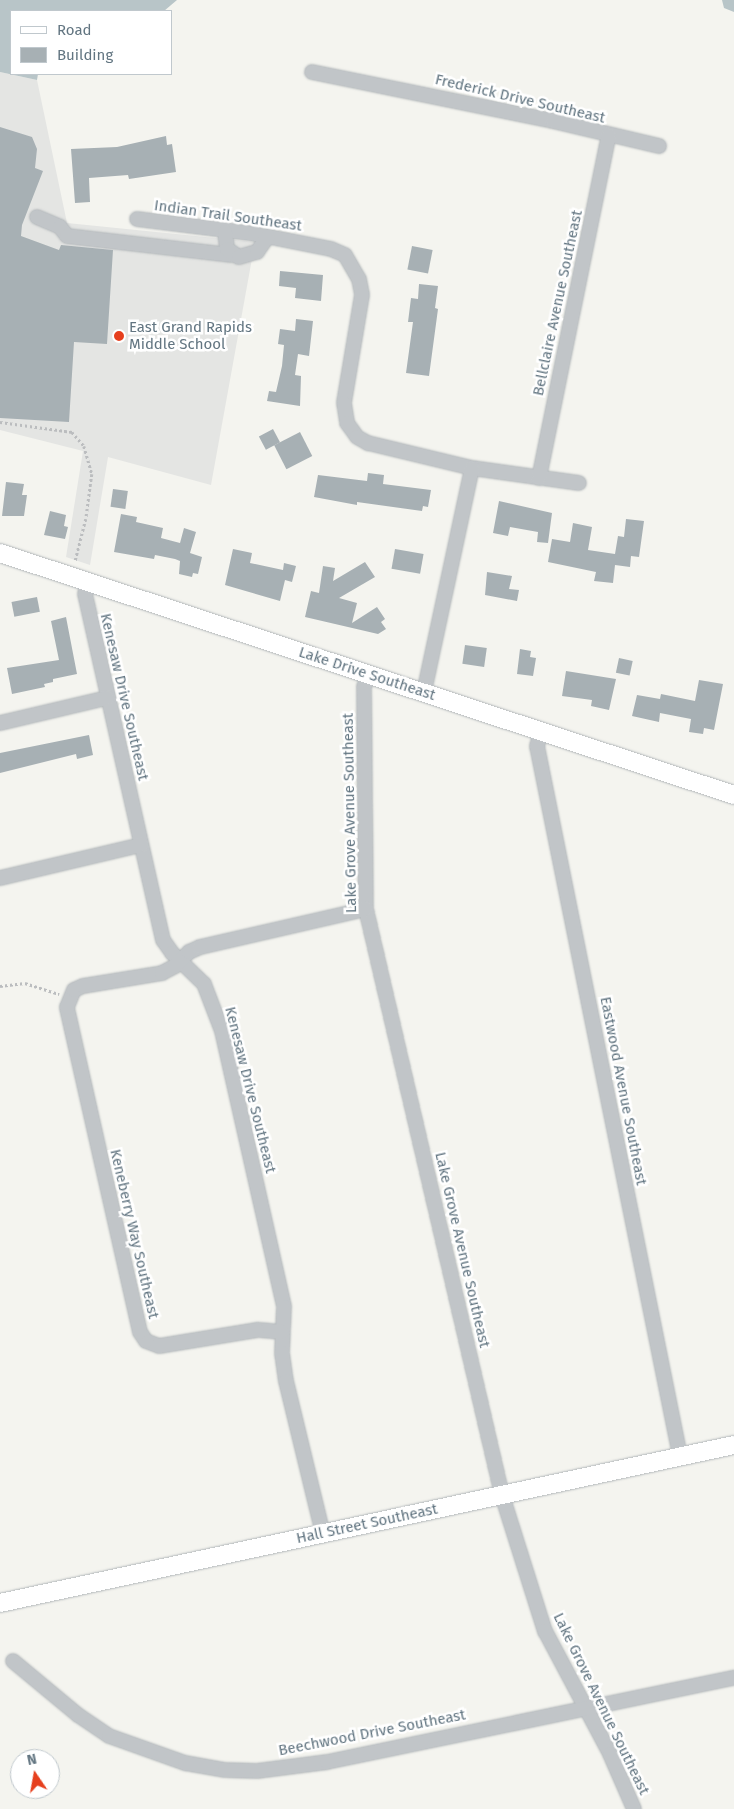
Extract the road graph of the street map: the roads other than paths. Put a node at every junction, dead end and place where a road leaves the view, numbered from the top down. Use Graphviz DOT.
graph roads {
  1 [pos="312,72"];
  2 [pos="609,135"];
  3 [pos="658,146"];
  4 [pos="37,216"];
  5 [pos="137,219"];
  6 [pos="225,232"];
  7 [pos="268,236"];
  8 [pos="232,255"];
  9 [pos="472,468"];
  10 [pos="539,478"];
  11 [pos="579,483"];
  12 [pos="0,553"];
  13 [pos="88,583"];
  14 [pos="369,675"];
  15 [pos="424,692"];
  16 [pos="107,698"];
  17 [pos="0,723"];
  18 [pos="541,732"];
  19 [pos="734,795"];
  20 [pos="141,845"];
  21 [pos="0,878"];
  22 [pos="366,909"];
  23 [pos="181,958"];
  24 [pos="282,1332"];
  25 [pos="734,1445"];
  26 [pos="680,1456"];
  27 [pos="502,1495"];
  28 [pos="323,1534"];
  29 [pos="0,1603"];
  30 [pos="13,1661"];
  31 [pos="734,1678"];
  32 [pos="583,1707"];
  33 [pos="634,1809"];
  1 -- 2 [label="street, Frederick Drive Southeast"];
  2 -- 3 [label="street, Frederick Drive Southeast"];
  2 -- 10 [label="street, Bellclaire Avenue Southeast"];
  4 -- 8 [label="street"];
  5 -- 6 [label="street, Indian Trail Southeast"];
  6 -- 7 [label="street, Indian Trail Southeast"];
  6 -- 8 [label="street"];
  7 -- 8 [label="street"];
  7 -- 9 [label="street, Indian Trail Southeast"];
  9 -- 10 [label="street, Indian Trail Southeast"];
  9 -- 15 [label="street"];
  10 -- 11 [label="street, Indian Trail Southeast"];
  12 -- 13 [label="main road, Lake Drive Southeast"];
  13 -- 14 [label="main road, Lake Drive Southeast"];
  13 -- 16 [label="street, Kenesaw Drive Southeast"];
  14 -- 15 [label="main road, Lake Drive Southeast"];
  14 -- 22 [label="street, Lake Grove Avenue Southeast"];
  15 -- 18 [label="main road, Lake Drive Southeast"];
  16 -- 17 [label="street"];
  16 -- 20 [label="street, Kenesaw Drive Southeast"];
  18 -- 19 [label="main road, Lake Drive Southeast"];
  18 -- 26 [label="street, Eastwood Avenue Southeast"];
  20 -- 21 [label="street"];
  20 -- 23 [label="street, Kenesaw Drive Southeast"];
  22 -- 23 [label="street"];
  22 -- 27 [label="street, Lake Grove Avenue Southeast"];
  23 -- 24 [label="street, Kenesaw Drive Southeast"];
  23 -- 24 [label="street, Keneberry Way Southeast"];
  24 -- 28 [label="street, Kenesaw Drive Southeast"];
  25 -- 26 [label="main road, Hall Street Southeast"];
  26 -- 27 [label="main road, Hall Street Southeast"];
  27 -- 28 [label="main road, Hall Street Southeast"];
  27 -- 32 [label="street, Lake Grove Avenue Southeast"];
  28 -- 29 [label="main road, Hall Street Southeast"];
  30 -- 32 [label="street, Beechwood Drive Southeast"];
  31 -- 32 [label="street, Beechwood Drive Southeast"];
  32 -- 33 [label="street, Lake Grove Avenue Southeast"];
}
